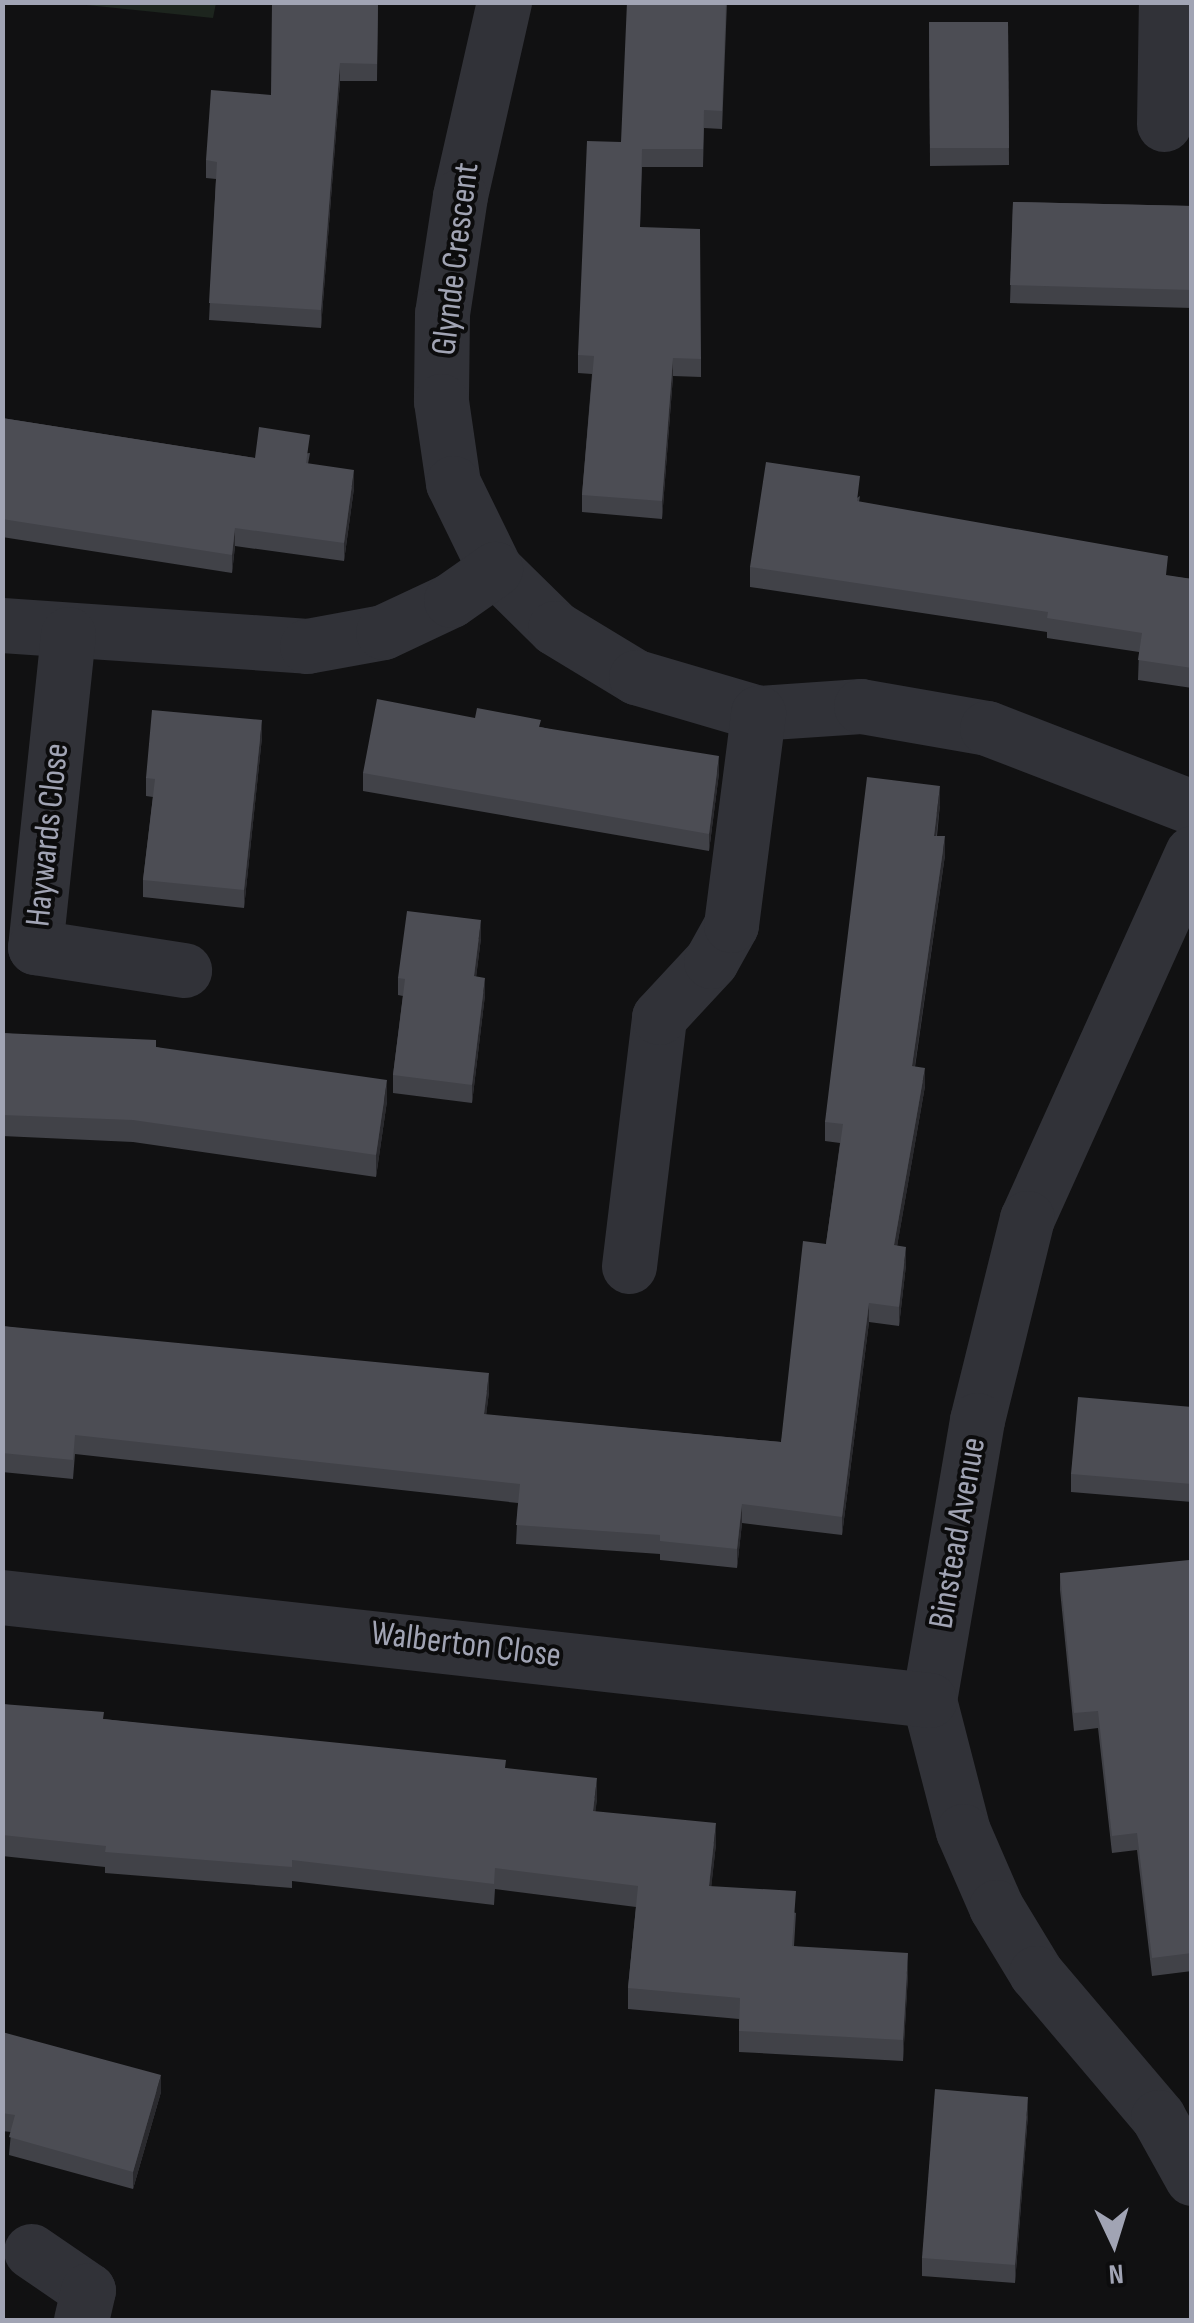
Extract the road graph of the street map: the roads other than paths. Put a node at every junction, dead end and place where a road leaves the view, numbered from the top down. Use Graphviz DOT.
graph roads {
  1 [pos="504,2"];
  2 [pos="1166,2"];
  3 [pos="1164,124"];
  4 [pos="495,569"];
  5 [pos="2,625"];
  6 [pos="68,634"];
  7 [pos="758,713"];
  8 [pos="1192,807"];
  9 [pos="1192,853"];
  10 [pos="184,970"];
  11 [pos="629,1266"];
  12 [pos="2,1596"];
  13 [pos="929,1700"];
  14 [pos="1192,2178"];
  15 [pos="31,2251"];
  16 [pos="81,2320"];
  1 -- 4 [label="street, Glynde Crescent"];
  2 -- 3 [label="street"];
  4 -- 6 [label="street"];
  4 -- 7 [label="street, Glynde Crescent"];
  5 -- 6 [label="street"];
  6 -- 10 [label="street, Haywards Close"];
  7 -- 8 [label="street"];
  7 -- 11 [label="street"];
  9 -- 13 [label="street, Binstead Avenue"];
  12 -- 13 [label="street, Walberton Close"];
  13 -- 14 [label="street, Binstead Avenue"];
  15 -- 16 [label="street"];
}
